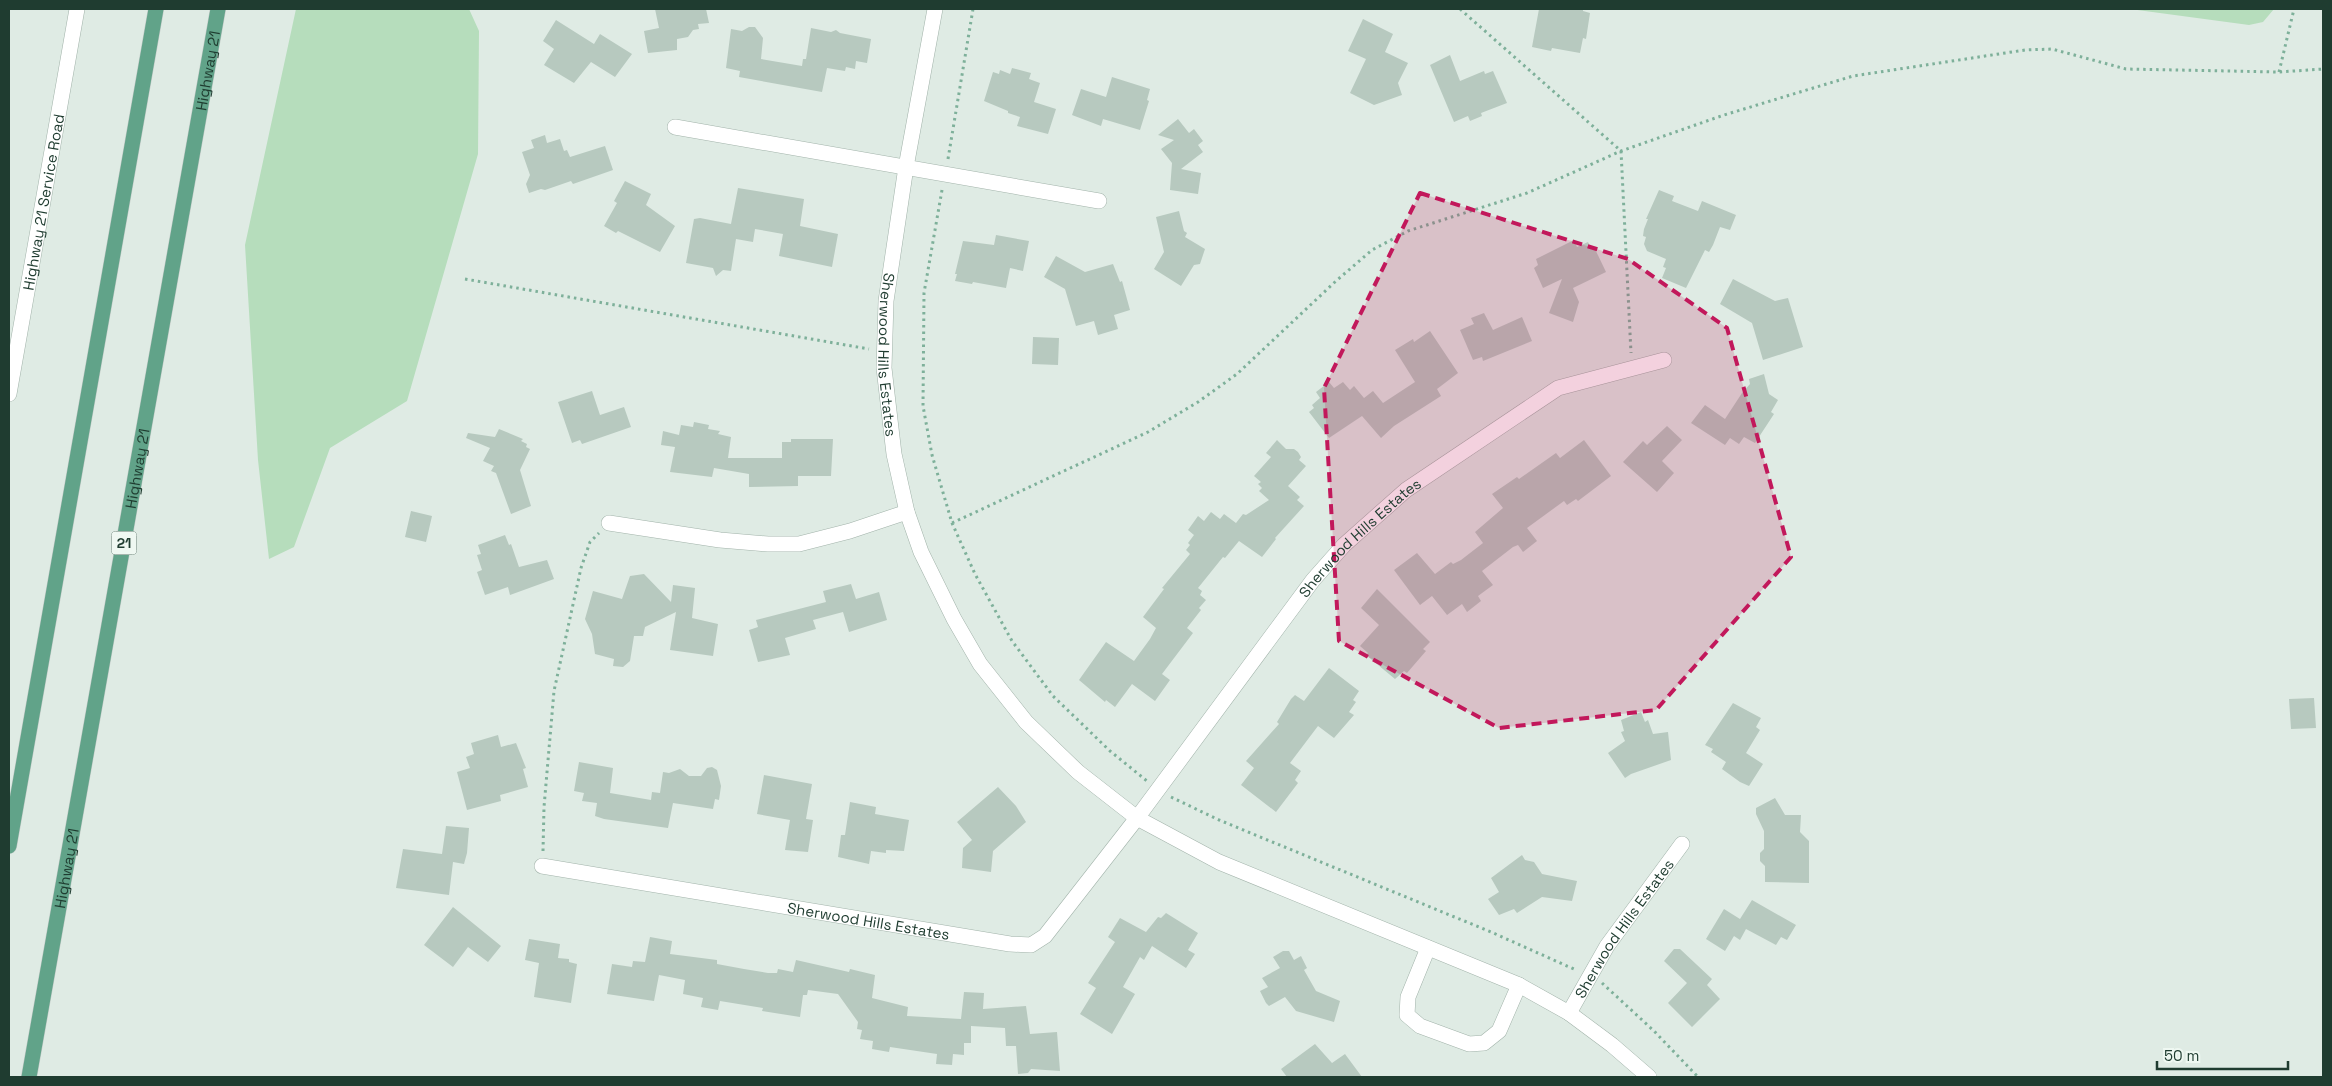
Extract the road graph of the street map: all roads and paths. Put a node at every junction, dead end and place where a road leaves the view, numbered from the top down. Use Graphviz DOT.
graph roads {
  1 [pos="77,9"];
  2 [pos="156,9"];
  3 [pos="218,9"];
  4 [pos="935,9"];
  5 [pos="973,9"];
  6 [pos="1460,9"];
  7 [pos="2294,9"];
  8 [pos="2323,69"];
  9 [pos="2278,72"];
  10 [pos="675,127"];
  11 [pos="1621,151"];
  12 [pos="948,158"];
  13 [pos="906,167"];
  14 [pos="944,182"];
  15 [pos="1099,201"];
  16 [pos="465,279"];
  17 [pos="885,352"];
  18 [pos="1664,360"];
  19 [pos="1632,369"];
  20 [pos="9,394"];
  21 [pos="907,512"];
  22 [pos="609,523"];
  23 [pos="952,523"];
  24 [pos="1149,782"];
  25 [pos="1170,797"];
  26 [pos="1137,818"];
  27 [pos="1682,844"];
  28 [pos="9,846"];
  29 [pos="542,866"];
  30 [pos="1428,948"];
  31 [pos="1574,969"];
  32 [pos="1598,980"];
  33 [pos="1519,985"];
  34 [pos="1569,1013"];
  35 [pos="29,1077"];
  36 [pos="1648,1077"];
  37 [pos="1698,1077"];
  1 -- 20 [label="street, Highway 21 Service Road"];
  2 -- 28 [label="main road"];
  3 -- 35 [label="main road, Highway 21 / 21"];
  4 -- 13 [label="street, Sherwood Hills Estates"];
  5 -- 12 [label="path"];
  6 -- 11 [label="path"];
  7 -- 9 [label="path"];
  8 -- 9 [label="path"];
  9 -- 11 [label="path"];
  10 -- 13 [label="street"];
  11 -- 19 [label="path"];
  11 -- 23 [label="path"];
  13 -- 15 [label="street"];
  13 -- 17 [label="street, Sherwood Hills Estates"];
  14 -- 23 [label="path"];
  16 -- 17 [label="path"];
  17 -- 21 [label="street, Sherwood Hills Estates"];
  18 -- 19 [label="street, Sherwood Hills Estates"];
  19 -- 26 [label="street, Sherwood Hills Estates"];
  21 -- 22 [label="street"];
  21 -- 26 [label="street, Sherwood Hills Estates"];
  22 -- 29 [label="path"];
  23 -- 24 [label="path"];
  25 -- 31 [label="path"];
  26 -- 29 [label="street, Sherwood Hills Estates"];
  26 -- 30 [label="street, Sherwood Hills Estates"];
  27 -- 34 [label="street, Sherwood Hills Estates"];
  30 -- 33 [label="street, Sherwood Hills Estates"];
  30 -- 33 [label="street"];
  32 -- 37 [label="path"];
  33 -- 34 [label="street, Sherwood Hills Estates"];
  34 -- 36 [label="street, Sherwood Hills Estates"];
}
